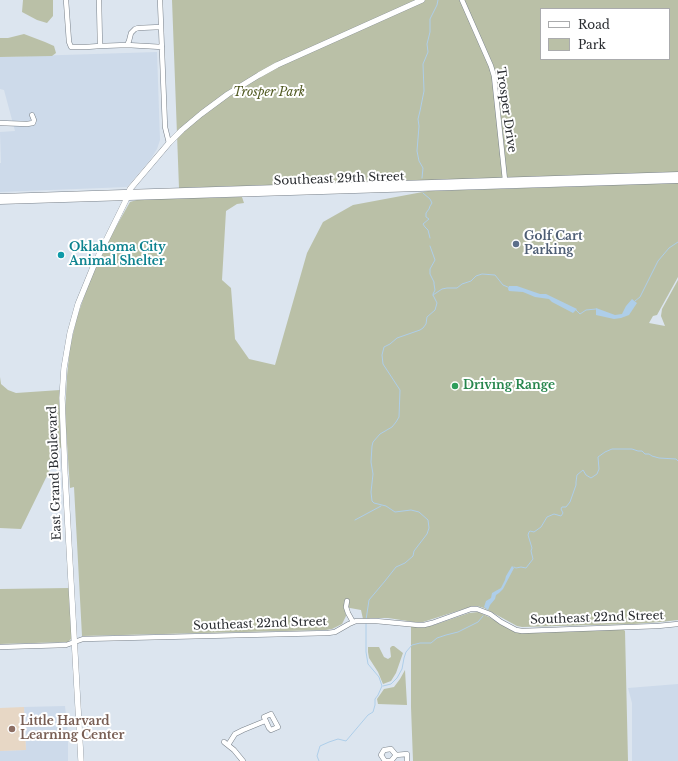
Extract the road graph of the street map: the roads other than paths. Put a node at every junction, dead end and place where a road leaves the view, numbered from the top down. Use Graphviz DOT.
graph roads {
  1 [pos="66,0"];
  2 [pos="99,0"];
  3 [pos="160,0"];
  4 [pos="422,0"];
  5 [pos="462,0"];
  6 [pos="161,27"];
  7 [pos="127,45"];
  8 [pos="100,46"];
  9 [pos="162,47"];
  10 [pos="32,115"];
  11 [pos="0,123"];
  12 [pos="169,142"];
  13 [pos="678,175"];
  14 [pos="678,180"];
  15 [pos="505,183"];
  16 [pos="128,195"];
  17 [pos="0,197"];
  18 [pos="54,197"];
  19 [pos="0,202"];
  20 [pos="347,601"];
  21 [pos="353,622"];
  22 [pos="678,624"];
  23 [pos="74,642"];
  24 [pos="0,647"];
  25 [pos="265,721"];
  26 [pos="396,755"];
  27 [pos="81,761"];
  28 [pos="243,761"];
  29 [pos="407,761"];
  1 -- 8 [label="street"];
  2 -- 8 [label="street"];
  3 -- 6 [label="street"];
  4 -- 12 [label="street, East Grand Boulevard"];
  5 -- 15 [label="street, Trosper Drive"];
  6 -- 7 [label="street"];
  6 -- 9 [label="street"];
  7 -- 8 [label="street"];
  7 -- 9 [label="street"];
  9 -- 12 [label="street"];
  10 -- 11 [label="street"];
  12 -- 16 [label="street, East Grand Boulevard"];
  13 -- 15 [label="main road, Southeast 29th Street"];
  14 -- 15 [label="main road, Southeast 29th Street"];
  15 -- 16 [label="main road, Southeast 29th Street"];
  16 -- 18 [label="main road, Southeast 29th Street"];
  16 -- 23 [label="street, East Grand Boulevard"];
  17 -- 18 [label="main road, Southeast 29th Street"];
  18 -- 19 [label="main road, Southeast 29th Street"];
  20 -- 21 [label="street"];
  21 -- 22 [label="street, Southeast 22nd Street"];
  21 -- 23 [label="street, Southeast 22nd Street"];
  23 -- 24 [label="street, Southeast 22nd Street"];
  23 -- 27 [label="street, East Grand Boulevard"];
  25 -- 28 [label="street"];
  26 -- 29 [label="street"];
}
